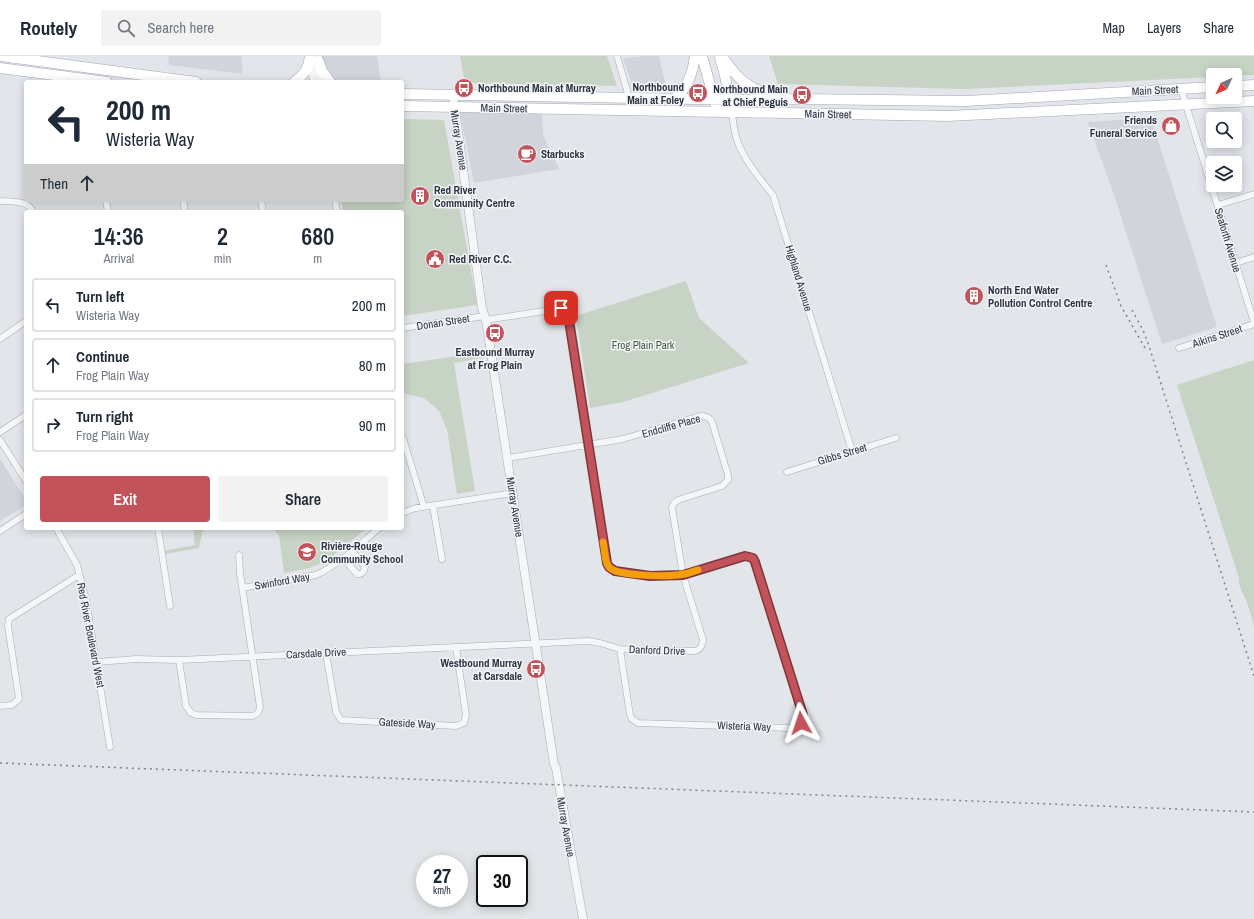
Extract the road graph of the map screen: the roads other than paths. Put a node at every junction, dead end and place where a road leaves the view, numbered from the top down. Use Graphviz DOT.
graph roads {
  1 [pos="0,56"];
  2 [pos="310,56"];
  3 [pos="617,56"];
  4 [pos="695,56"];
  5 [pos="702,56"];
  6 [pos="719,56"];
  7 [pos="722,56"];
  8 [pos="16,57"];
  9 [pos="319,59"];
  10 [pos="0,68"];
  11 [pos="94,68"];
  12 [pos="15,70"];
  13 [pos="83,80"];
  14 [pos="90,80"];
  15 [pos="166,80"];
  16 [pos="296,80"];
  17 [pos="314,80"];
  18 [pos="321,80"];
  19 [pos="329,80"];
  20 [pos="1254,84"];
  21 [pos="1242,85"];
  22 [pos="1206,87"];
  23 [pos="1181,89"];
  24 [pos="404,94"];
  25 [pos="452,95"];
  26 [pos="629,97"];
  27 [pos="676,98"];
  28 [pos="715,99"];
  29 [pos="798,99"];
  30 [pos="730,100"];
  31 [pos="1254,101"];
  32 [pos="1186,105"];
  33 [pos="404,106"];
  34 [pos="454,108"];
  35 [pos="718,112"];
  36 [pos="732,113"];
  37 [pos="1254,194"];
  38 [pos="0,200"];
  39 [pos="1218,206"];
  40 [pos="32,210"];
  41 [pos="1254,257"];
  42 [pos="1236,263"];
  43 [pos="485,318"];
  44 [pos="24,322"];
  45 [pos="1254,323"];
  46 [pos="404,328"];
  47 [pos="0,339"];
  48 [pos="1179,348"];
  49 [pos="24,416"];
  50 [pos="0,432"];
  51 [pos="896,438"];
  52 [pos="0,440"];
  53 [pos="404,441"];
  54 [pos="589,445"];
  55 [pos="852,451"];
  56 [pos="508,458"];
  57 [pos="787,472"];
  58 [pos="24,478"];
  59 [pos="513,493"];
  60 [pos="433,506"];
  61 [pos="424,507"];
  62 [pos="404,512"];
  63 [pos="24,515"];
  64 [pos="57,530"];
  65 [pos="158,530"];
  66 [pos="377,530"];
  67 [pos="0,531"];
  68 [pos="352,551"];
  69 [pos="239,555"];
  70 [pos="343,558"];
  71 [pos="442,559"];
  72 [pos="79,575"];
  73 [pos="683,575"];
  74 [pos="242,588"];
  75 [pos="170,606"];
  76 [pos="536,643"];
  77 [pos="456,647"];
  78 [pos="620,649"];
  79 [pos="326,653"];
  80 [pos="252,656"];
  81 [pos="179,660"];
  82 [pos="97,662"];
  83 [pos="0,706"];
  84 [pos="110,747"];
  85 [pos="583,919"];
  1 -- 8 [label="main road"];
  2 -- 16 [label="main road"];
  2 -- 17 [label="street"];
  3 -- 26 [label="street"];
  4 -- 27 [label="main road"];
  5 -- 28 [label="main road"];
  6 -- 30 [label="main road"];
  7 -- 29 [label="main road"];
  8 -- 11 [label="main road"];
  8 -- 12 [label="street"];
  9 -- 18 [label="street"];
  9 -- 19 [label="main road"];
  10 -- 12 [label="main road"];
  11 -- 14 [label="street"];
  11 -- 15 [label="main road"];
  12 -- 13 [label="main road"];
  20 -- 21 [label="main road"];
  22 -- 23 [label="main road, Main Street"];
  23 -- 29 [label="main road, Main Street"];
  23 -- 32 [label="street, Seaforth Avenue"];
  24 -- 25 [label="main road, Main Street"];
  25 -- 26 [label="main road, Main Street"];
  25 -- 34 [label="street, Murray Avenue"];
  26 -- 27 [label="main road, Main Street"];
  27 -- 28 [label="main road, Main Street"];
  28 -- 30 [label="main road, Main Street"];
  28 -- 35 [label="main road"];
  29 -- 30 [label="main road, Main Street"];
  30 -- 36 [label="main road"];
  31 -- 32 [label="main road, Main Street"];
  32 -- 36 [label="main road, Main Street"];
  32 -- 39 [label="street, Seaforth Avenue"];
  33 -- 34 [label="main road, Main Street"];
  34 -- 35 [label="main road, Main Street"];
  34 -- 43 [label="street, Murray Avenue"];
  35 -- 36 [label="main road, Main Street"];
  36 -- 55 [label="street, Highland Avenue"];
  37 -- 39 [label="street"];
  38 -- 40 [label="street"];
  39 -- 42 [label="street, Seaforth Avenue"];
  41 -- 42 [label="street"];
  42 -- 45 [label="street, Seaforth Avenue"];
  43 -- 46 [label="street, Donan Street"];
  43 -- 54 [label="street, Donan Street"];
  43 -- 56 [label="street, Murray Avenue"];
  44 -- 47 [label="street"];
  45 -- 48 [label="street, Aikins Street"];
  49 -- 50 [label="street"];
  51 -- 55 [label="street, Gibbs Street"];
  52 -- 58 [label="street"];
  53 -- 61 [label="street"];
  54 -- 56 [label="street, Endcliffe Place"];
  54 -- 73 [label="street, Donan Street"];
  54 -- 73 [label="street, Endcliffe Place"];
  55 -- 57 [label="street, Gibbs Street"];
  56 -- 59 [label="street, Murray Avenue"];
  59 -- 60 [label="street"];
  59 -- 76 [label="street, Murray Avenue"];
  60 -- 61 [label="street"];
  60 -- 71 [label="street"];
  61 -- 62 [label="street"];
  63 -- 67 [label="street"];
  64 -- 72 [label="street, Red River Boulevard West"];
  65 -- 75 [label="street"];
  66 -- 68 [label="street, Swinford Way"];
  68 -- 70 [label="street, Swinford Way"];
  68 -- 70 [label="street"];
  69 -- 74 [label="street, Swinford Way"];
  70 -- 74 [label="street, Swinford Way"];
  72 -- 82 [label="street, Red River Boulevard West"];
  72 -- 83 [label="street"];
  73 -- 78 [label="street, Danford Drive"];
  73 -- 78 [label="street, Wisteria Way"];
  74 -- 80 [label="street, Swinford Way"];
  76 -- 77 [label="street, Carsdale Drive"];
  76 -- 78 [label="street, Danford Drive"];
  76 -- 85 [label="street, Murray Avenue"];
  77 -- 79 [label="street, Carsdale Drive"];
  77 -- 79 [label="street, Gateside Way"];
  79 -- 80 [label="street, Carsdale Drive"];
  80 -- 81 [label="street, Carsdale Drive"];
  80 -- 81 [label="street, Swinford Way"];
  81 -- 82 [label="street, Carsdale Drive"];
  82 -- 84 [label="street, Red River Boulevard West"];
}
